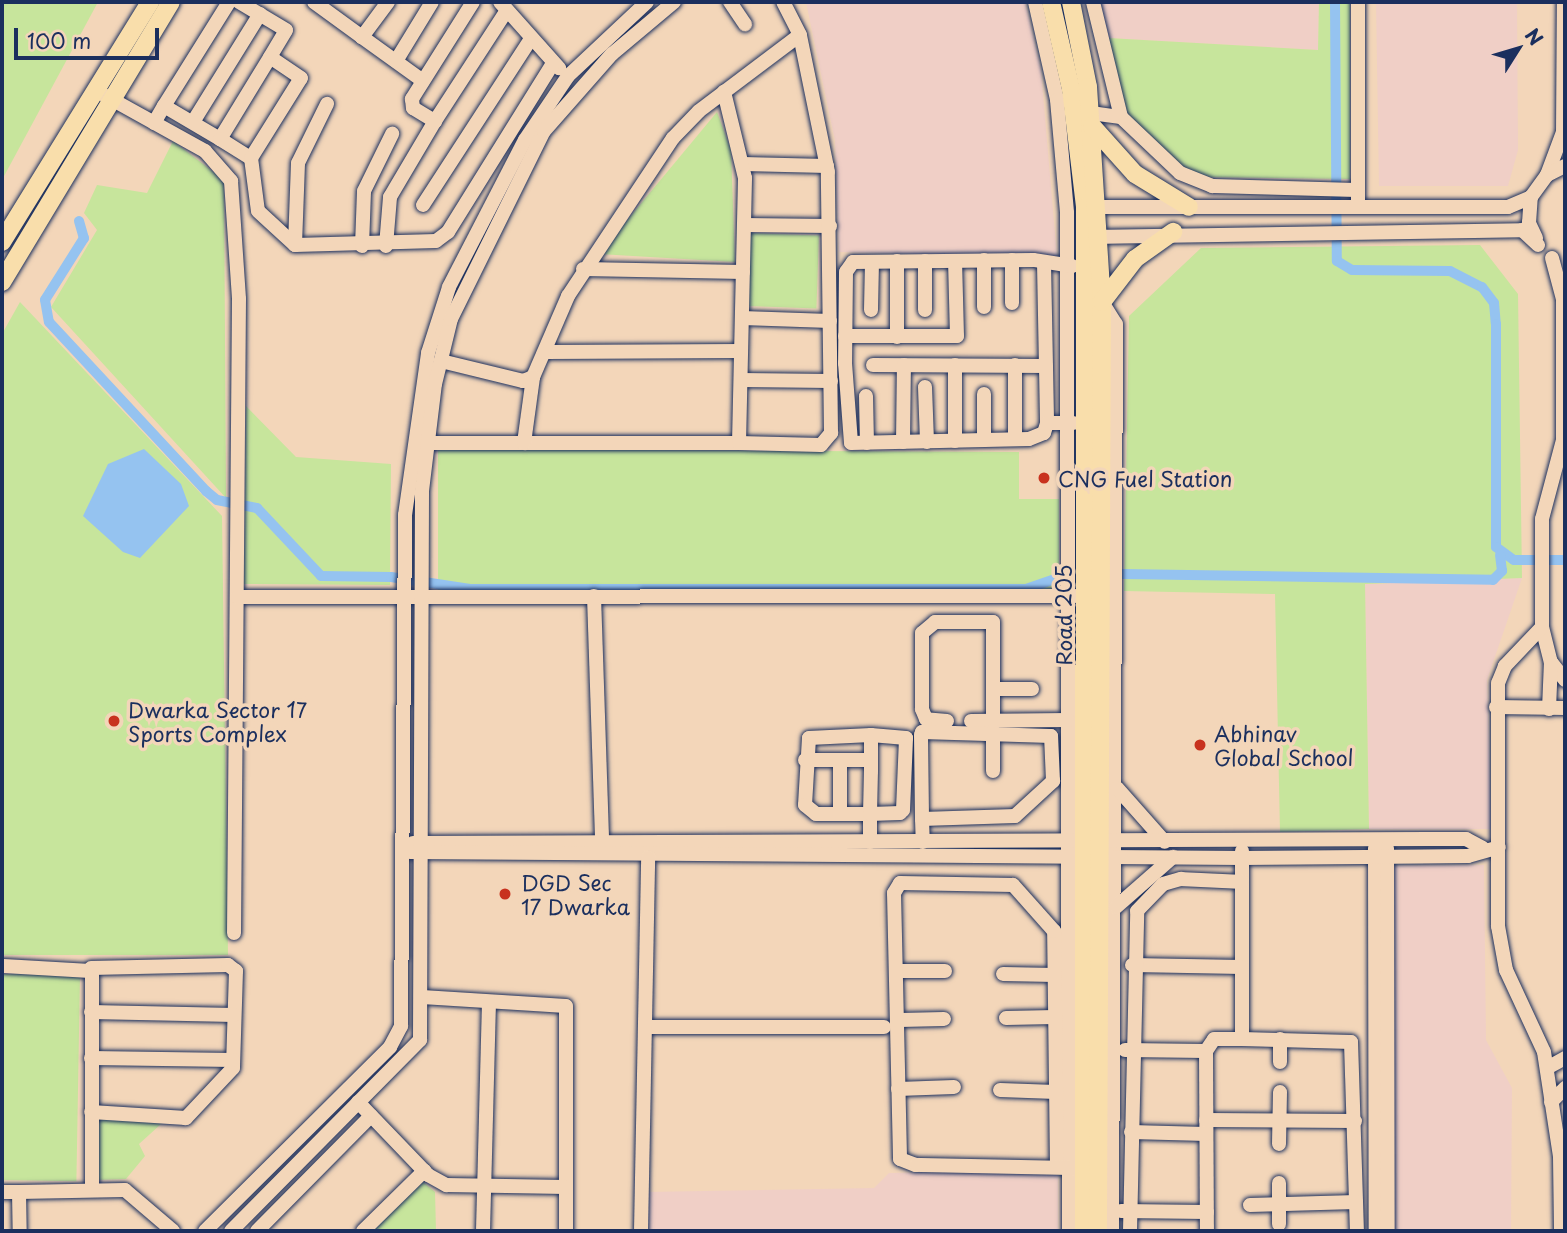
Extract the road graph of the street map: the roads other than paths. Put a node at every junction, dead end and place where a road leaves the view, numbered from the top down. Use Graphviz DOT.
graph roads {
  1 [pos="150,2"];
  2 [pos="171,2"];
  3 [pos="229,2"];
  4 [pos="239,2"];
  5 [pos="314,2"];
  6 [pos="388,2"];
  7 [pos="432,2"];
  8 [pos="473,2"];
  9 [pos="647,2"];
  10 [pos="674,2"];
  11 [pos="730,2"];
  12 [pos="783,2"];
  13 [pos="1035,2"];
  14 [pos="1051,2"];
  15 [pos="1071,2"];
  16 [pos="1093,2"];
  17 [pos="1358,2"];
  18 [pos="1564,2"];
  19 [pos="503,6"];
  20 [pos="332,7"];
  21 [pos="260,15"];
  22 [pos="745,24"];
  23 [pos="800,35"];
  24 [pos="362,37"];
  25 [pos="530,40"];
  26 [pos="270,57"];
  27 [pos="396,61"];
  28 [pos="553,63"];
  29 [pos="568,76"];
  30 [pos="423,81"];
  31 [pos="582,86"];
  32 [pos="95,90"];
  33 [pos="724,92"];
  34 [pos="113,101"];
  35 [pos="327,104"];
  36 [pos="164,106"];
  37 [pos="1121,117"];
  38 [pos="1092,120"];
  39 [pos="435,121"];
  40 [pos="193,122"];
  41 [pos="154,123"];
  42 [pos="392,134"];
  43 [pos="220,138"];
  44 [pos="251,158"];
  45 [pos="743,164"];
  46 [pos="827,166"];
  47 [pos="1565,166"];
  48 [pos="1547,175"];
  49 [pos="1354,190"];
  50 [pos="1531,197"];
  51 [pos="423,205"];
  52 [pos="1354,206"];
  53 [pos="1092,207"];
  54 [pos="1189,207"];
  55 [pos="744,225"];
  56 [pos="830,226"];
  57 [pos="1172,232"];
  58 [pos="1093,237"];
  59 [pos="2,242"];
  60 [pos="295,245"];
  61 [pos="1538,245"];
  62 [pos="362,246"];
  63 [pos="386,246"];
  64 [pos="984,260"];
  65 [pos="1012,260"];
  66 [pos="1559,260"];
  67 [pos="872,261"];
  68 [pos="897,261"];
  69 [pos="925,261"];
  70 [pos="955,261"];
  71 [pos="1044,263"];
  72 [pos="1066,265"];
  73 [pos="1086,266"];
  74 [pos="583,270"];
  75 [pos="743,272"];
  76 [pos="2,282"];
  77 [pos="1102,302"];
  78 [pos="1012,303"];
  79 [pos="984,307"];
  80 [pos="871,310"];
  81 [pos="925,310"];
  82 [pos="742,318"];
  83 [pos="830,321"];
  84 [pos="845,336"];
  85 [pos="897,337"];
  86 [pos="741,351"];
  87 [pos="546,352"];
  88 [pos="441,360"];
  89 [pos="873,365"];
  90 [pos="904,365"];
  91 [pos="955,365"];
  92 [pos="1015,365"];
  93 [pos="1046,366"];
  94 [pos="533,377"];
  95 [pos="741,380"];
  96 [pos="831,381"];
  97 [pos="925,387"];
  98 [pos="984,394"];
  99 [pos="866,396"];
  100 [pos="1047,423"];
  101 [pos="1066,423"];
  102 [pos="1085,423"];
  103 [pos="1014,439"];
  104 [pos="984,440"];
  105 [pos="955,441"];
  106 [pos="903,442"];
  107 [pos="927,442"];
  108 [pos="427,443"];
  109 [pos="524,443"];
  110 [pos="739,443"];
  111 [pos="867,443"];
  112 [pos="420,593"];
  113 [pos="405,594"];
  114 [pos="594,596"];
  115 [pos="993,596"];
  116 [pos="1067,596"];
  117 [pos="1087,596"];
  118 [pos="239,597"];
  119 [pos="993,622"];
  120 [pos="1542,627"];
  121 [pos="1551,662"];
  122 [pos="1565,680"];
  123 [pos="993,689"];
  124 [pos="1032,689"];
  125 [pos="1496,707"];
  126 [pos="1565,708"];
  127 [pos="1549,709"];
  128 [pos="1068,720"];
  129 [pos="993,726"];
  130 [pos="871,735"];
  131 [pos="806,760"];
  132 [pos="840,760"];
  133 [pos="871,760"];
  134 [pos="993,771"];
  135 [pos="1116,788"];
  136 [pos="840,814"];
  137 [pos="870,814"];
  138 [pos="922,819"];
  139 [pos="419,840"];
  140 [pos="1381,840"];
  141 [pos="602,842"];
  142 [pos="870,842"];
  143 [pos="923,842"];
  144 [pos="1165,842"];
  145 [pos="1242,842"];
  146 [pos="1499,847"];
  147 [pos="1483,848"];
  148 [pos="402,849"];
  149 [pos="1093,849"];
  150 [pos="419,856"];
  151 [pos="648,857"];
  152 [pos="900,857"];
  153 [pos="1381,857"];
  154 [pos="1173,858"];
  155 [pos="1242,858"];
  156 [pos="1242,882"];
  157 [pos="900,883"];
  158 [pos="1116,907"];
  159 [pos="234,933"];
  160 [pos="1132,965"];
  161 [pos="2,966"];
  162 [pos="1242,967"];
  163 [pos="90,968"];
  164 [pos="898,971"];
  165 [pos="945,971"];
  166 [pos="1003,974"];
  167 [pos="1055,975"];
  168 [pos="422,997"];
  169 [pos="489,1002"];
  170 [pos="91,1012"];
  171 [pos="234,1015"];
  172 [pos="1055,1017"];
  173 [pos="1006,1018"];
  174 [pos="944,1019"];
  175 [pos="900,1020"];
  176 [pos="646,1027"];
  177 [pos="884,1027"];
  178 [pos="1242,1039"];
  179 [pos="1280,1039"];
  180 [pos="1114,1050"];
  181 [pos="1132,1050"];
  182 [pos="1206,1051"];
  183 [pos="91,1058"];
  184 [pos="1565,1058"];
  185 [pos="233,1059"];
  186 [pos="1280,1062"];
  187 [pos="1546,1068"];
  188 [pos="954,1087"];
  189 [pos="1565,1088"];
  190 [pos="898,1089"];
  191 [pos="1000,1090"];
  192 [pos="1056,1092"];
  193 [pos="1280,1092"];
  194 [pos="358,1102"];
  195 [pos="1550,1102"];
  196 [pos="91,1112"];
  197 [pos="371,1116"];
  198 [pos="1280,1121"];
  199 [pos="1354,1121"];
  200 [pos="1206,1127"];
  201 [pos="1131,1132"];
  202 [pos="1279,1144"];
  203 [pos="1070,1167"];
  204 [pos="424,1171"];
  205 [pos="1279,1183"];
  206 [pos="566,1187"];
  207 [pos="92,1188"];
  208 [pos="485,1189"];
  209 [pos="2,1192"];
  210 [pos="19,1192"];
  211 [pos="1356,1202"];
  212 [pos="1279,1204"];
  213 [pos="1250,1205"];
  214 [pos="1105,1211"];
  215 [pos="1130,1211"];
  216 [pos="1207,1212"];
  217 [pos="1279,1224"];
  218 [pos="20,1231"];
  219 [pos="173,1231"];
  220 [pos="205,1231"];
  221 [pos="231,1231"];
  222 [pos="257,1231"];
  223 [pos="363,1231"];
  224 [pos="483,1231"];
  225 [pos="566,1231"];
  226 [pos="641,1231"];
  227 [pos="1069,1231"];
  228 [pos="1084,1231"];
  229 [pos="1098,1231"];
  230 [pos="1112,1231"];
  231 [pos="1130,1231"];
  232 [pos="1207,1231"];
  233 [pos="1357,1231"];
  234 [pos="1376,1231"];
  235 [pos="1388,1231"];
  236 [pos="1561,1231"];
  1 -- 32 [label="main road"];
  2 -- 34 [label="main road"];
  3 -- 36 [label="street"];
  4 -- 21 [label="street"];
  5 -- 20 [label="street"];
  6 -- 24 [label="street"];
  7 -- 27 [label="street"];
  8 -- 30 [label="street"];
  9 -- 29 [label="street"];
  10 -- 31 [label="street"];
  11 -- 22 [label="street"];
  12 -- 23 [label="street"];
  13 -- 72 [label="street"];
  14 -- 53 [label="main road, Road 205"];
  15 -- 38 [label="main road, Road 205"];
  16 -- 37 [label="street"];
  17 -- 49 [label="street"];
  18 -- 48 [label="street"];
  19 -- 25 [label="street"];
  19 -- 39 [label="street"];
  20 -- 24 [label="street"];
  21 -- 26 [label="street"];
  21 -- 40 [label="street"];
  23 -- 33 [label="street"];
  23 -- 46 [label="street"];
  24 -- 27 [label="street"];
  25 -- 28 [label="street"];
  25 -- 51 [label="street"];
  26 -- 43 [label="street"];
  26 -- 44 [label="street"];
  27 -- 30 [label="street"];
  28 -- 29 [label="street"];
  28 -- 63 [label="street"];
  29 -- 31 [label="street"];
  29 -- 113 [label="street"];
  30 -- 39 [label="street"];
  31 -- 88 [label="street"];
  32 -- 34 [label="street"];
  32 -- 59 [label="main road"];
  33 -- 45 [label="street"];
  33 -- 74 [label="street"];
  34 -- 41 [label="street"];
  34 -- 76 [label="main road"];
  35 -- 60 [label="street"];
  36 -- 40 [label="street"];
  36 -- 41 [label="street"];
  37 -- 38 [label="street"];
  37 -- 49 [label="street"];
  38 -- 53 [label="main road, Road 205"];
  38 -- 54 [label="main road"];
  39 -- 63 [label="street"];
  40 -- 43 [label="street"];
  41 -- 118 [label="street"];
  42 -- 62 [label="street"];
  43 -- 44 [label="street"];
  44 -- 60 [label="street"];
  45 -- 46 [label="street"];
  45 -- 55 [label="street"];
  46 -- 56 [label="street"];
  47 -- 48 [label="street"];
  48 -- 50 [label="street"];
  49 -- 52 [label="street"];
  50 -- 52 [label="street"];
  50 -- 61 [label="street"];
  52 -- 54 [label="street"];
  53 -- 54 [label="street"];
  53 -- 58 [label="main road, Road 205"];
  55 -- 56 [label="street"];
  55 -- 75 [label="street"];
  56 -- 83 [label="street"];
  57 -- 58 [label="street"];
  57 -- 61 [label="street"];
  57 -- 77 [label="main road"];
  58 -- 73 [label="main road, Road 205"];
  58 -- 77 [label="main road, Road 205"];
  60 -- 62 [label="street"];
  61 -- 66 [label="street"];
  62 -- 63 [label="street"];
  64 -- 65 [label="street"];
  64 -- 70 [label="street"];
  64 -- 79 [label="street"];
  65 -- 71 [label="street"];
  65 -- 78 [label="street"];
  66 -- 120 [label="street"];
  67 -- 68 [label="street"];
  67 -- 80 [label="street"];
  67 -- 84 [label="street"];
  68 -- 69 [label="street"];
  68 -- 85 [label="street"];
  69 -- 70 [label="street"];
  69 -- 81 [label="street"];
  70 -- 85 [label="street"];
  71 -- 72 [label="street"];
  71 -- 93 [label="street"];
  72 -- 73 [label="street"];
  72 -- 101 [label="street"];
  73 -- 102 [label="main road, Road 205"];
  74 -- 75 [label="street"];
  74 -- 87 [label="street"];
  75 -- 82 [label="street"];
  77 -- 135 [label="street"];
  77 -- 149 [label="main road, Road 205"];
  82 -- 83 [label="street"];
  82 -- 86 [label="street"];
  83 -- 96 [label="street"];
  84 -- 85 [label="street"];
  84 -- 111 [label="street"];
  86 -- 87 [label="street"];
  86 -- 95 [label="street"];
  87 -- 94 [label="street"];
  88 -- 94 [label="street"];
  88 -- 108 [label="street"];
  89 -- 90 [label="street"];
  90 -- 91 [label="street"];
  90 -- 106 [label="street"];
  91 -- 92 [label="street"];
  91 -- 105 [label="street"];
  92 -- 93 [label="street"];
  92 -- 103 [label="street"];
  93 -- 100 [label="street"];
  94 -- 109 [label="street"];
  95 -- 96 [label="street"];
  95 -- 110 [label="street"];
  96 -- 110 [label="street"];
  97 -- 107 [label="street"];
  98 -- 104 [label="street"];
  99 -- 111 [label="street"];
  100 -- 101 [label="street"];
  100 -- 103 [label="street"];
  101 -- 102 [label="street"];
  101 -- 116 [label="street"];
  102 -- 117 [label="main road, Road 205"];
  103 -- 104 [label="street"];
  104 -- 105 [label="street"];
  105 -- 107 [label="street"];
  106 -- 107 [label="street"];
  106 -- 111 [label="street"];
  108 -- 109 [label="street"];
  108 -- 112 [label="street"];
  109 -- 110 [label="street"];
  112 -- 113 [label="street"];
  112 -- 114 [label="street"];
  112 -- 139 [label="street"];
  113 -- 118 [label="street"];
  113 -- 148 [label="street"];
  114 -- 115 [label="street"];
  114 -- 141 [label="street"];
  115 -- 116 [label="street"];
  115 -- 119 [label="street"];
  116 -- 117 [label="street"];
  116 -- 128 [label="street"];
  117 -- 149 [label="main road, Road 205"];
  118 -- 159 [label="street"];
  119 -- 123 [label="street"];
  119 -- 129 [label="street"];
  120 -- 121 [label="street"];
  120 -- 125 [label="street"];
  121 -- 122 [label="street"];
  121 -- 127 [label="street"];
  123 -- 124 [label="street"];
  123 -- 129 [label="street"];
  125 -- 127 [label="street"];
  125 -- 146 [label="street"];
  126 -- 127 [label="street"];
  128 -- 129 [label="street"];
  128 -- 149 [label="street"];
  129 -- 134 [label="street"];
  129 -- 138 [label="street"];
  129 -- 138 [label="street"];
  130 -- 131 [label="street"];
  130 -- 133 [label="street"];
  130 -- 137 [label="street"];
  131 -- 132 [label="street"];
  131 -- 136 [label="street"];
  132 -- 133 [label="street"];
  132 -- 136 [label="street"];
  133 -- 137 [label="street"];
  135 -- 144 [label="street"];
  135 -- 149 [label="street"];
  136 -- 137 [label="street"];
  137 -- 142 [label="street"];
  138 -- 143 [label="street"];
  139 -- 141 [label="street"];
  139 -- 148 [label="street"];
  139 -- 150 [label="street"];
  140 -- 145 [label="street"];
  140 -- 147 [label="street"];
  140 -- 153 [label="street"];
  141 -- 142 [label="street"];
  142 -- 143 [label="street"];
  143 -- 149 [label="street"];
  144 -- 145 [label="street"];
  144 -- 149 [label="street"];
  145 -- 155 [label="street"];
  146 -- 147 [label="street"];
  146 -- 187 [label="street"];
  147 -- 153 [label="street"];
  148 -- 150 [label="street"];
  148 -- 220 [label="street"];
  149 -- 152 [label="street"];
  149 -- 154 [label="street"];
  149 -- 158 [label="street"];
  149 -- 203 [label="main road, Road 205"];
  149 -- 214 [label="main road, Road 205"];
  150 -- 151 [label="street"];
  150 -- 168 [label="street"];
  151 -- 152 [label="street"];
  151 -- 176 [label="street"];
  152 -- 157 [label="street"];
  153 -- 155 [label="street"];
  153 -- 234 [label="street"];
  153 -- 235 [label="street"];
  154 -- 155 [label="street"];
  154 -- 158 [label="street"];
  155 -- 156 [label="street"];
  156 -- 160 [label="street"];
  156 -- 162 [label="street"];
  157 -- 164 [label="street"];
  157 -- 167 [label="street"];
  158 -- 180 [label="street"];
  160 -- 162 [label="street"];
  160 -- 181 [label="street"];
  161 -- 163 [label="street"];
  162 -- 178 [label="street"];
  163 -- 170 [label="street"];
  163 -- 171 [label="street"];
  164 -- 165 [label="street"];
  164 -- 175 [label="street"];
  166 -- 167 [label="street"];
  167 -- 172 [label="street"];
  168 -- 169 [label="street"];
  168 -- 194 [label="street"];
  169 -- 206 [label="street"];
  169 -- 208 [label="street"];
  170 -- 171 [label="street"];
  170 -- 183 [label="street"];
  171 -- 185 [label="street"];
  172 -- 173 [label="street"];
  172 -- 192 [label="street"];
  174 -- 175 [label="street"];
  175 -- 190 [label="street"];
  176 -- 177 [label="street"];
  176 -- 226 [label="street"];
  178 -- 179 [label="street"];
  178 -- 182 [label="street"];
  179 -- 186 [label="street"];
  179 -- 199 [label="street"];
  180 -- 181 [label="street"];
  180 -- 214 [label="street"];
  181 -- 182 [label="street"];
  181 -- 201 [label="street"];
  182 -- 200 [label="street"];
  183 -- 185 [label="street"];
  183 -- 196 [label="street"];
  184 -- 187 [label="street"];
  185 -- 196 [label="street"];
  187 -- 195 [label="street"];
  188 -- 190 [label="street"];
  189 -- 195 [label="street"];
  190 -- 203 [label="street"];
  191 -- 192 [label="street"];
  192 -- 203 [label="street"];
  193 -- 198 [label="street"];
  194 -- 197 [label="street"];
  194 -- 221 [label="street"];
  195 -- 236 [label="street"];
  196 -- 207 [label="street"];
  197 -- 204 [label="street"];
  197 -- 222 [label="street"];
  198 -- 199 [label="street"];
  198 -- 200 [label="street"];
  198 -- 202 [label="street"];
  199 -- 211 [label="street"];
  200 -- 201 [label="street"];
  200 -- 216 [label="street"];
  201 -- 215 [label="street"];
  203 -- 227 [label="street"];
  203 -- 228 [label="main road, Road 205"];
  204 -- 208 [label="street"];
  204 -- 223 [label="street"];
  205 -- 212 [label="street"];
  206 -- 208 [label="street"];
  206 -- 225 [label="street"];
  207 -- 210 [label="street"];
  207 -- 219 [label="street"];
  208 -- 224 [label="street"];
  209 -- 210 [label="street"];
  210 -- 218 [label="street"];
  211 -- 212 [label="street"];
  211 -- 233 [label="street"];
  212 -- 213 [label="street"];
  212 -- 217 [label="street"];
  214 -- 215 [label="street"];
  214 -- 229 [label="main road, Road 205"];
  214 -- 230 [label="street"];
  215 -- 216 [label="street"];
  215 -- 231 [label="street"];
  216 -- 232 [label="street"];
}
